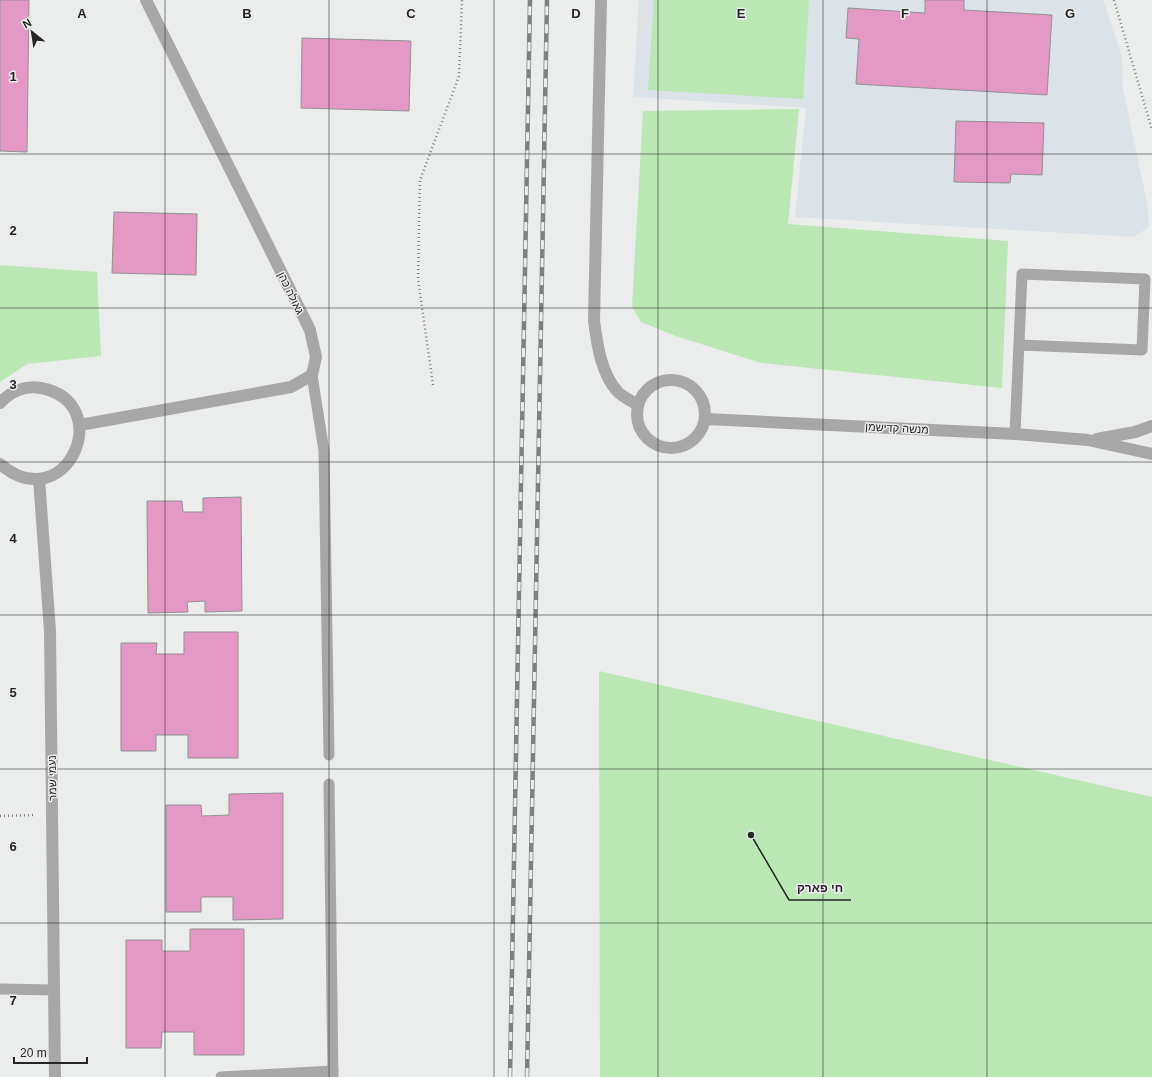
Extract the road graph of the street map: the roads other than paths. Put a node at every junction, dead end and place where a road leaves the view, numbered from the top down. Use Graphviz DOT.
graph roads {
  1 [pos="146,0"];
  2 [pos="601,0"];
  3 [pos="1019,345"];
  4 [pos="312,375"];
  5 [pos="0,403"];
  6 [pos="638,405"];
  7 [pos="706,419"];
  8 [pos="80,425"];
  9 [pos="1152,426"];
  10 [pos="1016,434"];
  11 [pos="1088,440"];
  12 [pos="1152,454"];
  13 [pos="0,464"];
  14 [pos="39,479"];
  15 [pos="329,755"];
  16 [pos="329,784"];
  17 [pos="0,989"];
  18 [pos="54,990"];
  19 [pos="333,1074"];
  20 [pos="55,1077"];
  21 [pos="221,1077"];
  1 -- 4 [label="street, גאולה כהן"];
  2 -- 6 [label="street"];
  3 -- 3 [label="lane"];
  3 -- 10 [label="lane"];
  4 -- 8 [label="street"];
  4 -- 15 [label="lane"];
  5 -- 8 [label="street"];
  6 -- 7 [label="street"];
  6 -- 7 [label="street"];
  7 -- 10 [label="street, מנשה קדישמן"];
  8 -- 14 [label="street"];
  9 -- 11 [label="street, מנשה קדישמן"];
  10 -- 11 [label="street, מנשה קדישמן"];
  11 -- 12 [label="street, מנשה קדישמן"];
  13 -- 14 [label="street"];
  14 -- 18 [label="street, נעמי שמר"];
  16 -- 19 [label="lane"];
  17 -- 18 [label="lane"];
  18 -- 20 [label="street, נעמי שמר"];
  19 -- 21 [label="lane"];
}
